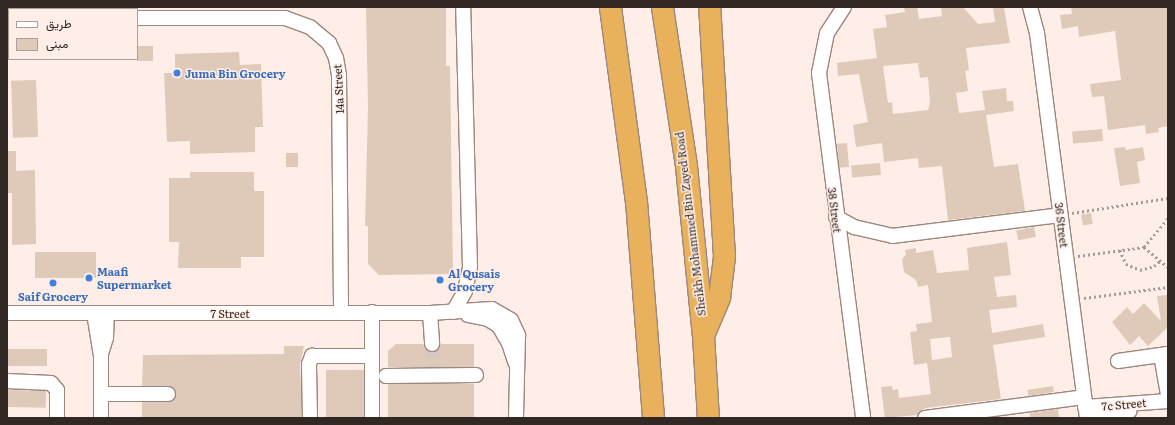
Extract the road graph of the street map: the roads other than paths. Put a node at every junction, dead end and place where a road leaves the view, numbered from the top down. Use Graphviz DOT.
graph roads {
  1 [pos="463,7"];
  2 [pos="610,7"];
  3 [pos="662,7"];
  4 [pos="708,7"];
  5 [pos="844,7"];
  6 [pos="1030,7"];
  7 [pos="1037,7"];
  8 [pos="138,18"];
  9 [pos="1036,33"];
  10 [pos="1060,215"];
  11 [pos="836,217"];
  12 [pos="341,312"];
  13 [pos="372,312"];
  14 [pos="453,312"];
  15 [pos="7,313"];
  16 [pos="101,313"];
  17 [pos="430,313"];
  18 [pos="703,335"];
  19 [pos="432,344"];
  20 [pos="1165,355"];
  21 [pos="372,356"];
  22 [pos="1118,361"];
  23 [pos="476,375"];
  24 [pos="386,376"];
  25 [pos="7,381"];
  26 [pos="101,394"];
  27 [pos="168,394"];
  28 [pos="1166,398"];
  29 [pos="1087,410"];
  30 [pos="57,418"];
  31 [pos="101,418"];
  32 [pos="310,418"];
  33 [pos="372,418"];
  34 [pos="516,418"];
  35 [pos="653,418"];
  36 [pos="708,418"];
  37 [pos="862,418"];
  38 [pos="925,418"];
  1 -- 14 [label="street"];
  2 -- 35 [label="highway"];
  3 -- 18 [label="highway, Sheikh Mohammed Bin Zayed Road"];
  4 -- 18 [label="highway"];
  5 -- 11 [label="street, 38 Street"];
  6 -- 9 [label="street, 36 Street"];
  7 -- 9 [label="street, 36 Street"];
  8 -- 12 [label="street, 14a Street"];
  9 -- 10 [label="street, 36 Street"];
  10 -- 11 [label="street"];
  10 -- 29 [label="street, 36 Street"];
  11 -- 37 [label="street, 38 Street"];
  12 -- 13 [label="street, 7 Street"];
  12 -- 16 [label="street, 7 Street"];
  13 -- 17 [label="street, 7 Street"];
  13 -- 21 [label="street"];
  14 -- 17 [label="street, 7 Street"];
  14 -- 34 [label="street, 7 Street"];
  15 -- 16 [label="street, 7 Street"];
  16 -- 26 [label="street"];
  17 -- 19 [label="street"];
  18 -- 36 [label="highway, Sheikh Mohammed Bin Zayed Road"];
  20 -- 22 [label="street"];
  20 -- 28 [label="street"];
  21 -- 32 [label="street"];
  21 -- 33 [label="street"];
  23 -- 24 [label="street"];
  25 -- 30 [label="street"];
  26 -- 27 [label="street"];
  26 -- 31 [label="street"];
  28 -- 29 [label="street, 7c Street"];
  29 -- 38 [label="street, 7c Street"];
}
